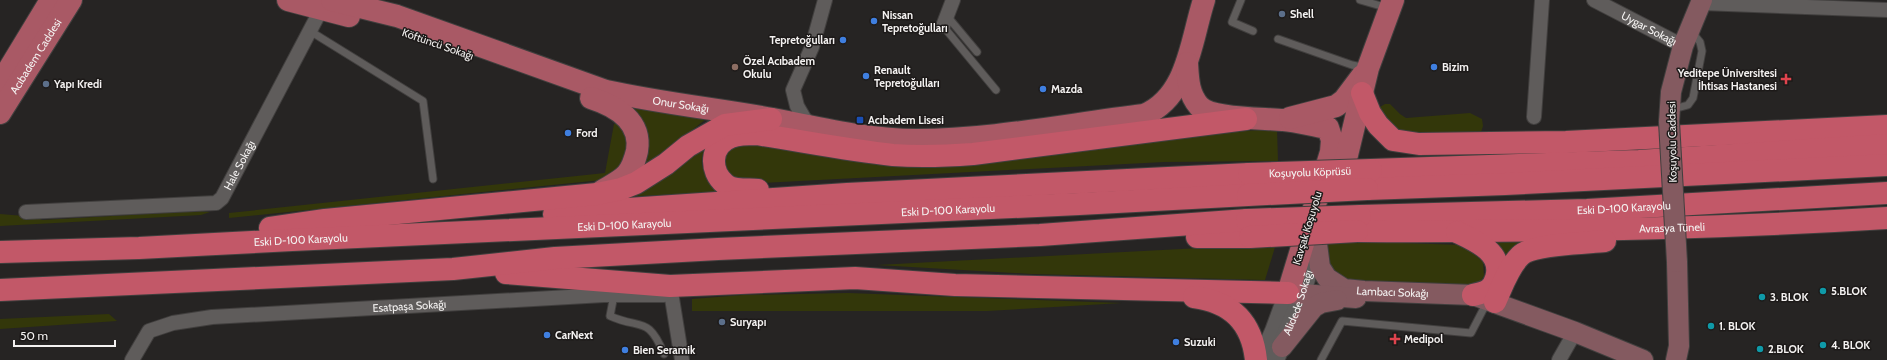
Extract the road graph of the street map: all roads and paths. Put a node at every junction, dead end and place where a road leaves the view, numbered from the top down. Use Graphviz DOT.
graph roads {
  1 [pos="71,0"];
  2 [pos="288,0"];
  3 [pos="825,0"];
  4 [pos="952,0"];
  5 [pos="1204,0"];
  6 [pos="1241,0"];
  7 [pos="1360,0"];
  8 [pos="1542,0"];
  9 [pos="1594,0"];
  10 [pos="1701,2"];
  11 [pos="47,3"];
  12 [pos="326,3"];
  13 [pos="1391,4"];
  14 [pos="1611,4"];
  15 [pos="1887,10"];
  16 [pos="945,21"];
  17 [pos="310,31"];
  18 [pos="1253,31"];
  19 [pos="1687,38"];
  20 [pos="1278,39"];
  21 [pos="977,52"];
  22 [pos="1187,63"];
  23 [pos="1368,68"];
  24 [pos="0,84"];
  25 [pos="996,90"];
  26 [pos="589,92"];
  27 [pos="1362,93"];
  28 [pos="0,114"];
  29 [pos="1534,116"];
  30 [pos="771,119"];
  31 [pos="1246,119"];
  32 [pos="1283,120"];
  33 [pos="812,126"];
  34 [pos="1887,126"];
  35 [pos="1887,146"];
  36 [pos="1887,165"];
  37 [pos="433,179"];
  38 [pos="1369,179"];
  39 [pos="1248,184"];
  40 [pos="1887,193"];
  41 [pos="597,194"];
  42 [pos="847,194"];
  43 [pos="26,212"];
  44 [pos="1887,218"];
  45 [pos="1359,224"];
  46 [pos="1784,224"];
  47 [pos="1456,232"];
  48 [pos="292,240"];
  49 [pos="1317,244"];
  50 [pos="138,248"];
  51 [pos="0,252"];
  52 [pos="453,269"];
  53 [pos="1093,288"];
  54 [pos="0,290"];
  55 [pos="670,291"];
  56 [pos="1295,293"];
  57 [pos="614,295"];
  58 [pos="1363,298"];
  59 [pos="1484,301"];
  60 [pos="1576,332"];
  61 [pos="664,354"];
  62 [pos="1279,354"];
  63 [pos="132,360"];
  64 [pos="682,360"];
  65 [pos="1256,360"];
  66 [pos="1261,360"];
  67 [pos="1321,360"];
  68 [pos="1559,360"];
  69 [pos="1643,360"];
  70 [pos="1676,360"];
  1 -- 28 [label="main road, Acıbadem Caddesi"];
  2 -- 12 [label="main road, Köftüncü Sokağı"];
  3 -- 33 [label="street"];
  4 -- 16 [label="street"];
  5 -- 22 [label="main road"];
  6 -- 18 [label="lane"];
  7 -- 13 [label="lane"];
  8 -- 29 [label="street"];
  9 -- 14 [label="street, Uygar Sokağı"];
  10 -- 15 [label="street"];
  10 -- 19 [label="main road, Koşuyolu Caddesi"];
  11 -- 24 [label="main road, Acıbadem Caddesi"];
  12 -- 17 [label="street, Hale Sokağı"];
  12 -- 26 [label="main road, Köftüncü Sokağı"];
  13 -- 23 [label="main road"];
  14 -- 19 [label="street, Uygar Sokağı"];
  16 -- 21 [label="lane"];
  16 -- 25 [label="lane"];
  17 -- 37 [label="lane"];
  17 -- 43 [label="street, Hale Sokağı"];
  19 -- 70 [label="main road, Koşuyolu Caddesi, bridge"];
  20 -- 23 [label="lane"];
  22 -- 31 [label="main road, Kavşak Koşuyolu"];
  22 -- 33 [label="main road, Onur Sokağı"];
  23 -- 27 [label="main road, Kavşak Koşuyolu"];
  23 -- 32 [label="main road"];
  26 -- 30 [label="main road, Onur Sokağı"];
  26 -- 41 [label="main road"];
  27 -- 34 [label="highway"];
  27 -- 49 [label="main road, Kavşak Koşuyolu"];
  30 -- 33 [label="main road, Onur Sokağı"];
  30 -- 41 [label="highway"];
  31 -- 32 [label="main road, Kavşak Koşuyolu"];
  31 -- 42 [label="highway"];
  32 -- 56 [label="main road, Kavşak Koşuyolu"];
  35 -- 38 [label="highway"];
  36 -- 38 [label="highway"];
  38 -- 39 [label="highway, Koşuyolu Köprüsü, bridge"];
  39 -- 42 [label="highway"];
  39 -- 48 [label="highway, Eski D-100 Karayolu"];
  40 -- 45 [label="highway, Eski D-100 Karayolu"];
  41 -- 50 [label="highway"];
  42 -- 48 [label="highway"];
  44 -- 46 [label="highway, Avrasya Tüneli"];
  45 -- 47 [label="highway, Avrasya Tüneli"];
  45 -- 52 [label="highway, bridge"];
  46 -- 47 [label="highway, Avrasya Tüneli"];
  46 -- 59 [label="highway"];
  47 -- 59 [label="highway"];
  48 -- 50 [label="highway, Eski D-100 Karayolu"];
  49 -- 56 [label="street, Alidede Sokağı"];
  49 -- 59 [label="main road, Lambacı Sokağı"];
  50 -- 51 [label="highway, Eski D-100 Karayolu"];
  52 -- 54 [label="highway"];
  52 -- 55 [label="highway"];
  53 -- 55 [label="highway"];
  53 -- 56 [label="highway"];
  53 -- 65 [label="highway"];
  55 -- 57 [label="street, Esatpaşa Sokağı"];
  55 -- 64 [label="street"];
  56 -- 58 [label="main road"];
  56 -- 62 [label="street, Alidede Sokağı"];
  56 -- 66 [label="street, Alidede Sokağı"];
  57 -- 61 [label="lane"];
  57 -- 63 [label="street, Esatpaşa Sokağı"];
  58 -- 59 [label="main road, Lambacı Sokağı"];
  58 -- 62 [label="main road"];
  59 -- 60 [label="main road, Lambacı Sokağı"];
  59 -- 67 [label="lane"];
  60 -- 68 [label="street"];
  60 -- 69 [label="main road, Lambacı Sokağı"];
}
